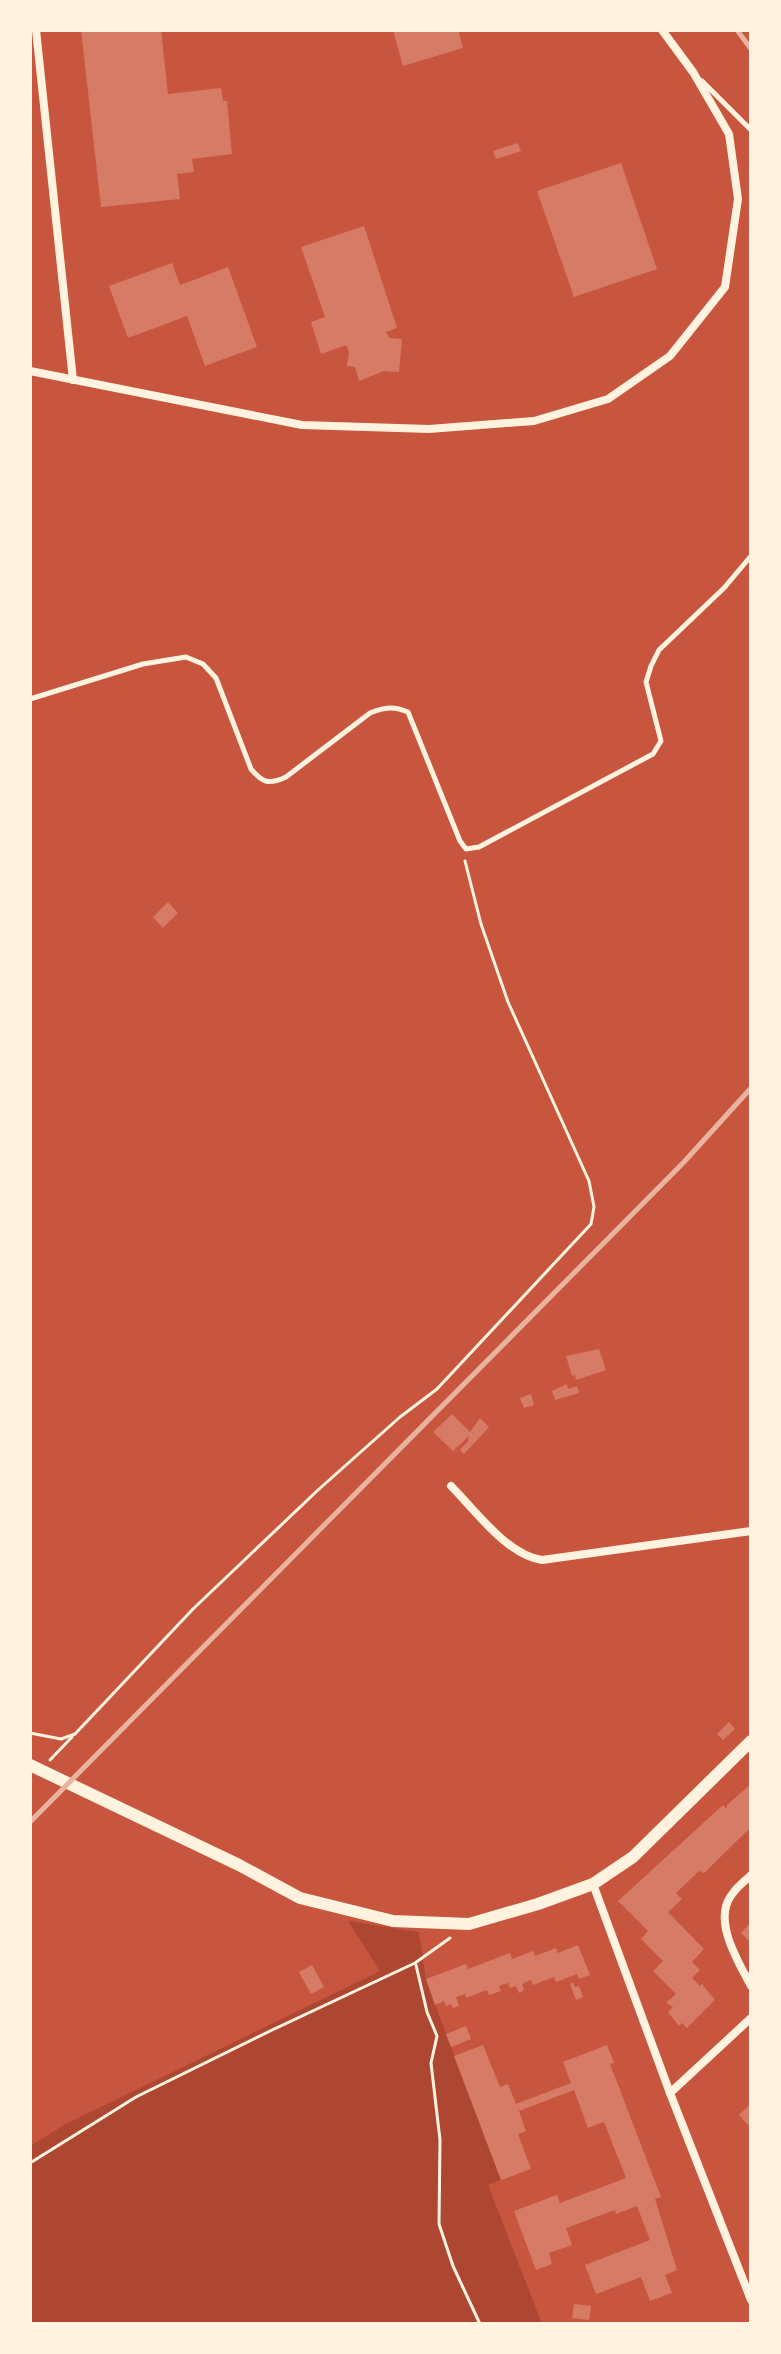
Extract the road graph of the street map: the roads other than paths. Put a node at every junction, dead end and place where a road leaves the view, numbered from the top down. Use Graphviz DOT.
graph roads {
  1 [pos="36,30"];
  2 [pos="662,30"];
  3 [pos="693,72"];
  4 [pos="751,130"];
  5 [pos="30,371"];
  6 [pos="73,380"];
  7 [pos="751,556"];
  8 [pos="30,699"];
  9 [pos="451,1486"];
  10 [pos="751,1531"];
  11 [pos="751,1741"];
  12 [pos="30,1765"];
  13 [pos="751,1875"];
  14 [pos="593,1884"];
  15 [pos="751,1986"];
  16 [pos="751,2018"];
  17 [pos="670,2093"];
  18 [pos="751,2300"];
  1 -- 6 [label="street"];
  2 -- 3 [label="street"];
  3 -- 4 [label="lane"];
  3 -- 6 [label="street"];
  5 -- 6 [label="street"];
  7 -- 8 [label="lane"];
  9 -- 10 [label="street"];
  11 -- 14 [label="street"];
  12 -- 14 [label="street"];
  13 -- 15 [label="street"];
  14 -- 17 [label="street"];
  16 -- 17 [label="street"];
  17 -- 18 [label="street"];
}
